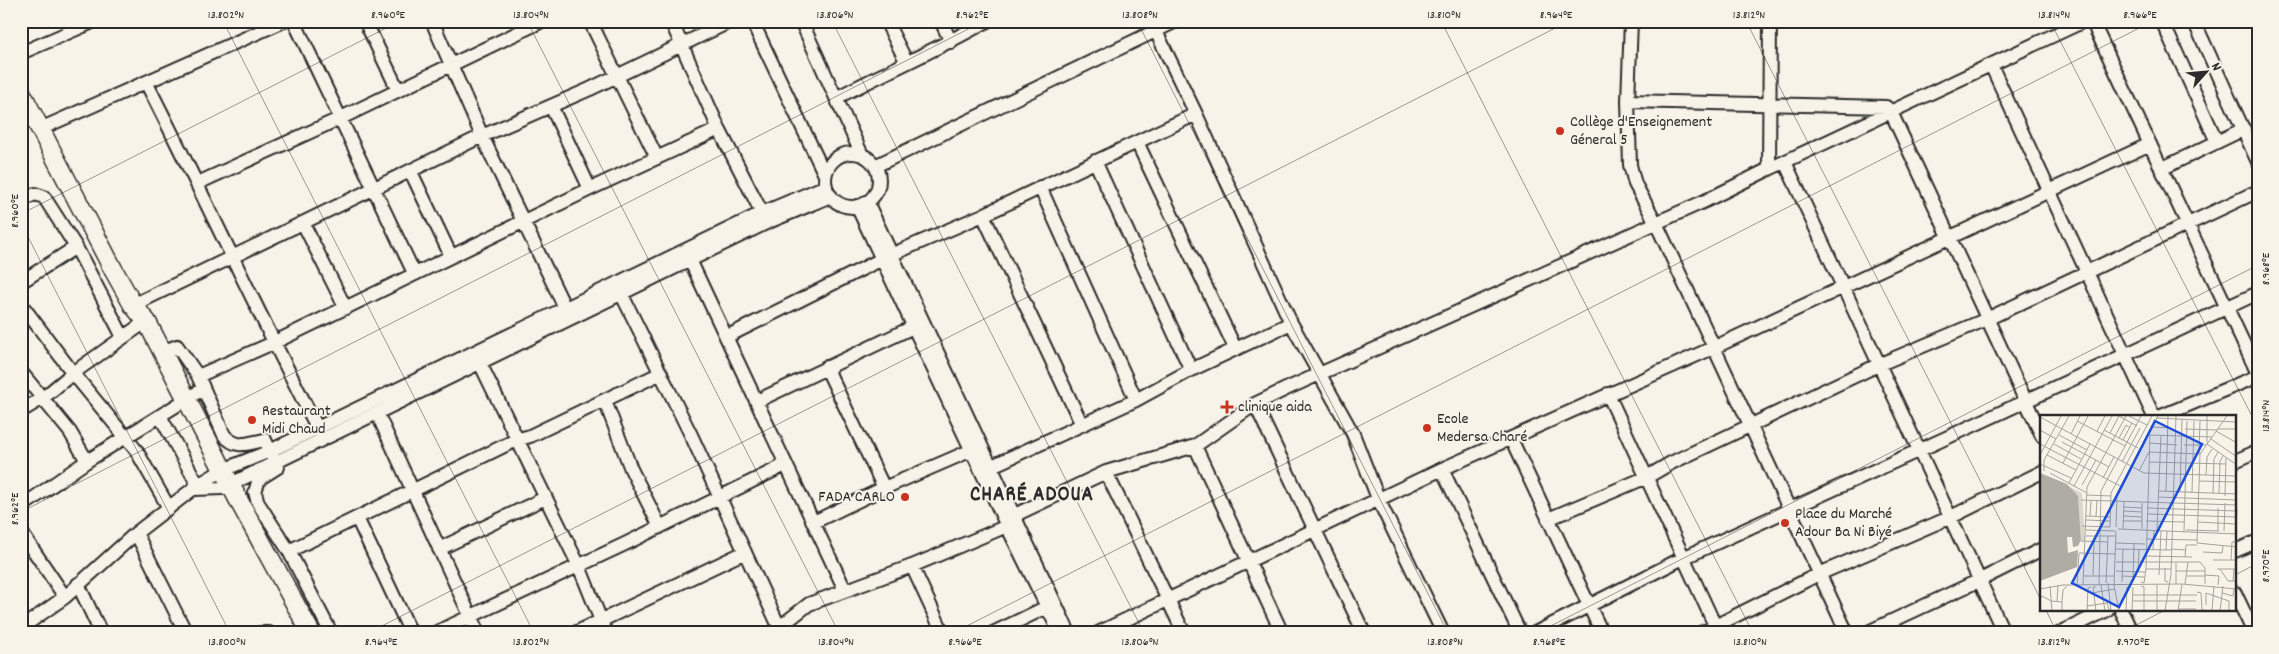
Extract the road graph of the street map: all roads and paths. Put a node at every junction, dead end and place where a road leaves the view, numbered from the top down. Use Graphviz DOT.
graph roads {
  1 [pos="95,21"];
  2 [pos="284,21"];
  3 [pos="294,21"];
  4 [pos="365,21"];
  5 [pos="432,21"];
  6 [pos="542,21"];
  7 [pos="590,21"];
  8 [pos="670,21"];
  9 [pos="731,21"];
  10 [pos="752,21"];
  11 [pos="801,21"];
  12 [pos="886,21"];
  13 [pos="941,21"];
  14 [pos="987,21"];
  15 [pos="1176,21"];
  16 [pos="1631,21"];
  17 [pos="1770,21"];
  18 [pos="2084,21"];
  19 [pos="2092,21"];
  20 [pos="2162,21"];
  21 [pos="2194,21"];
  22 [pos="1154,26"];
  23 [pos="517,27"];
  24 [pos="951,42"];
  25 [pos="681,44"];
  26 [pos="21,53"];
  27 [pos="906,61"];
  28 [pos="452,64"];
  29 [pos="1991,65"];
  30 [pos="616,76"];
  31 [pos="146,82"];
  32 [pos="398,90"];
  33 [pos="21,92"];
  34 [pos="836,98"];
  35 [pos="1628,101"];
  36 [pos="1768,103"];
  37 [pos="551,106"];
  38 [pos="1890,112"];
  39 [pos="1196,114"];
  40 [pos="341,118"];
  41 [pos="40,129"];
  42 [pos="719,129"];
  43 [pos="2244,129"];
  44 [pos="482,136"];
  45 [pos="1137,142"];
  46 [pos="2217,142"];
  47 [pos="2150,144"];
  48 [pos="862,155"];
  49 [pos="657,158"];
  50 [pos="1095,161"];
  51 [pos="1785,162"];
  52 [pos="2258,162"];
  53 [pos="874,166"];
  54 [pos="1770,169"];
  55 [pos="2161,169"];
  56 [pos="411,172"];
  57 [pos="198,183"];
  58 [pos="827,186"];
  59 [pos="1040,187"];
  60 [pos="375,189"];
  61 [pos="590,189"];
  62 [pos="2258,191"];
  63 [pos="2049,192"];
  64 [pos="21,201"];
  65 [pos="862,204"];
  66 [pos="762,213"];
  67 [pos="983,215"];
  68 [pos="522,222"];
  69 [pos="303,223"];
  70 [pos="1656,223"];
  71 [pos="2188,225"];
  72 [pos="1949,238"];
  73 [pos="76,247"];
  74 [pos="102,248"];
  75 [pos="451,256"];
  76 [pos="888,256"];
  77 [pos="234,258"];
  78 [pos="82,260"];
  79 [pos="690,260"];
  80 [pos="414,273"];
  81 [pos="2086,273"];
  82 [pos="21,282"];
  83 [pos="1844,287"];
  84 [pos="621,292"];
  85 [pos="2258,292"];
  86 [pos="21,304"];
  87 [pos="134,305"];
  88 [pos="2226,307"];
  89 [pos="345,308"];
  90 [pos="565,308"];
  91 [pos="1987,319"];
  92 [pos="1291,323"];
  93 [pos="138,327"];
  94 [pos="913,327"];
  95 [pos="123,337"];
  96 [pos="726,337"];
  97 [pos="273,342"];
  98 [pos="1234,348"];
  99 [pos="1715,348"];
  100 [pos="162,352"];
  101 [pos="2124,355"];
  102 [pos="479,361"];
  103 [pos="1878,365"];
  104 [pos="826,367"];
  105 [pos="1191,370"];
  106 [pos="21,372"];
  107 [pos="73,373"];
  108 [pos="661,373"];
  109 [pos="1319,374"];
  110 [pos="2258,375"];
  111 [pos="198,376"];
  112 [pos="203,389"];
  113 [pos="1608,394"];
  114 [pos="43,398"];
  115 [pos="1136,400"];
  116 [pos="605,401"];
  117 [pos="757,401"];
  118 [pos="2025,401"];
  119 [pos="182,402"];
  120 [pos="1255,404"];
  121 [pos="21,411"];
  122 [pos="377,413"];
  123 [pos="2154,415"];
  124 [pos="2161,415"];
  125 [pos="160,416"];
  126 [pos="1082,425"];
  127 [pos="1751,426"];
  128 [pos="318,429"];
  129 [pos="2040,432"];
  130 [pos="126,436"];
  131 [pos="1511,439"];
  132 [pos="516,440"];
  133 [pos="1195,446"];
  134 [pos="972,450"];
  135 [pos="1919,451"];
  136 [pos="2258,451"];
  137 [pos="273,456"];
  138 [pos="87,461"];
  139 [pos="2236,461"];
  140 [pos="785,465"];
  141 [pos="992,466"];
  142 [pos="1442,469"];
  143 [pos="1106,472"];
  144 [pos="2040,473"];
  145 [pos="1648,477"];
  146 [pos="223,479"];
  147 [pos="196,487"];
  148 [pos="884,488"];
  149 [pos="414,491"];
  150 [pos="545,498"];
  151 [pos="720,498"];
  152 [pos="1379,501"];
  153 [pos="21,507"];
  154 [pos="169,508"];
  155 [pos="1790,510"];
  156 [pos="1015,516"];
  157 [pos="1951,517"];
  158 [pos="357,518"];
  159 [pos="1548,519"];
  160 [pos="814,522"];
  161 [pos="1007,526"];
  162 [pos="660,527"];
  163 [pos="1315,529"];
  164 [pos="21,532"];
  165 [pos="136,533"];
  166 [pos="2258,541"];
  167 [pos="439,549"];
  168 [pos="2040,549"];
  169 [pos="289,551"];
  170 [pos="2236,551"];
  171 [pos="744,552"];
  172 [pos="1683,558"];
  173 [pos="1249,562"];
  174 [pos="578,566"];
  175 [pos="912,566"];
  176 [pos="1819,574"];
  177 [pos="1980,580"];
  178 [pos="78,584"];
  179 [pos="845,590"];
  180 [pos="2236,596"];
  181 [pos="65,597"];
  182 [pos="1168,599"];
  183 [pos="1590,605"];
  184 [pos="1047,607"];
  185 [pos="2103,612"];
  186 [pos="2122,612"];
  187 [pos="470,616"];
  188 [pos="602,620"];
  189 [pos="21,628"];
  190 [pos="1716,629"];
  191 [pos="2252,630"];
  192 [pos="778,631"];
  193 [pos="101,633"];
  194 [pos="186,633"];
  195 [pos="260,633"];
  196 [pos="269,633"];
  197 [pos="299,633"];
  198 [pos="311,633"];
  199 [pos="331,633"];
  200 [pos="411,633"];
  201 [pos="435,633"];
  202 [pos="478,633"];
  203 [pos="575,633"];
  204 [pos="606,633"];
  205 [pos="943,633"];
  206 [pos="993,633"];
  207 [pos="1060,633"];
  208 [pos="1069,633"];
  209 [pos="1098,633"];
  210 [pos="1184,633"];
  211 [pos="1282,633"];
  212 [pos="1364,633"];
  213 [pos="1443,633"];
  214 [pos="1520,633"];
  215 [pos="1535,633"];
  216 [pos="1602,633"];
  217 [pos="1701,633"];
  218 [pos="1847,633"];
  219 [pos="1866,633"];
  220 [pos="2004,633"];
  221 [pos="2060,633"];
  222 [pos="2132,633"];
  1 -- 26 [label="street"];
  2 -- 31 [label="street"];
  3 -- 40 [label="street"];
  4 -- 32 [label="street"];
  5 -- 28 [label="street"];
  6 -- 23 [label="street"];
  7 -- 30 [label="street"];
  8 -- 25 [label="street"];
  9 -- 25 [label="street"];
  10 -- 58 [label="street"];
  11 -- 34 [label="street"];
  12 -- 27 [label="street"];
  13 -- 24 [label="street"];
  14 -- 24 [label="street"];
  15 -- 22 [label="street"];
  16 -- 35 [label="street"];
  17 -- 36 [label="street"];
  18 -- 29 [label="street"];
  19 -- 47 [label="street"];
  20 -- 46 [label="street"];
  21 -- 43 [label="street"];
  22 -- 39 [label="street"];
  22 -- 53 [label="street"];
  23 -- 28 [label="street"];
  24 -- 27 [label="street"];
  25 -- 30 [label="street"];
  25 -- 42 [label="street"];
  27 -- 34 [label="street"];
  28 -- 32 [label="street"];
  28 -- 44 [label="street"];
  29 -- 38 [label="street"];
  29 -- 63 [label="street"];
  30 -- 37 [label="street"];
  30 -- 49 [label="street"];
  31 -- 41 [label="street"];
  31 -- 57 [label="street"];
  32 -- 40 [label="street"];
  33 -- 41 [label="highway"];
  34 -- 48 [label="street"];
  35 -- 36 [label="street"];
  35 -- 70 [label="street"];
  36 -- 38 [label="street"];
  36 -- 54 [label="street"];
  37 -- 44 [label="street"];
  37 -- 61 [label="street"];
  38 -- 51 [label="street"];
  38 -- 72 [label="street"];
  39 -- 45 [label="street"];
  39 -- 92 [label="street"];
  40 -- 57 [label="street"];
  40 -- 60 [label="street"];
  41 -- 74 [label="highway"];
  42 -- 49 [label="street"];
  42 -- 66 [label="street"];
  43 -- 46 [label="street"];
  43 -- 52 [label="street"];
  44 -- 56 [label="street"];
  44 -- 68 [label="street"];
  45 -- 50 [label="street"];
  45 -- 98 [label="street"];
  46 -- 55 [label="street"];
  47 -- 55 [label="street"];
  47 -- 63 [label="street"];
  48 -- 53 [label="street"];
  48 -- 58 [label="street"];
  49 -- 61 [label="street"];
  50 -- 59 [label="street"];
  50 -- 105 [label="street"];
  51 -- 54 [label="street"];
  51 -- 83 [label="street"];
  53 -- 65 [label="street"];
  54 -- 70 [label="street"];
  55 -- 71 [label="street"];
  56 -- 60 [label="street"];
  56 -- 75 [label="street"];
  57 -- 77 [label="street"];
  58 -- 65 [label="street"];
  58 -- 66 [label="street"];
  58 -- 79 [label="street"];
  59 -- 67 [label="street"];
  59 -- 115 [label="street"];
  60 -- 69 [label="street"];
  60 -- 80 [label="street"];
  61 -- 68 [label="street"];
  62 -- 71 [label="street"];
  63 -- 72 [label="street"];
  63 -- 81 [label="street"];
  64 -- 73 [label="street"];
  65 -- 76 [label="street"];
  66 -- 90 [label="street"];
  67 -- 76 [label="street"];
  67 -- 126 [label="street"];
  68 -- 75 [label="street"];
  68 -- 90 [label="street"];
  69 -- 77 [label="street"];
  69 -- 89 [label="street"];
  70 -- 99 [label="street"];
  70 -- 109 [label="street"];
  71 -- 81 [label="street"];
  71 -- 88 [label="street"];
  72 -- 83 [label="street"];
  72 -- 91 [label="street"];
  73 -- 78 [label="street"];
  73 -- 82 [label="street"];
  74 -- 78 [label="street"];
  74 -- 87 [label="highway"];
  75 -- 80 [label="street"];
  76 -- 94 [label="street"];
  76 -- 96 [label="street"];
  76 -- 141 [label="street"];
  77 -- 87 [label="street"];
  77 -- 97 [label="street"];
  78 -- 95 [label="street"];
  79 -- 84 [label="street"];
  79 -- 96 [label="street"];
  80 -- 89 [label="street"];
  81 -- 91 [label="street"];
  81 -- 101 [label="street"];
  83 -- 99 [label="street"];
  83 -- 103 [label="street"];
  84 -- 102 [label="street"];
  84 -- 108 [label="street"];
  85 -- 88 [label="street"];
  86 -- 107 [label="street"];
  87 -- 93 [label="highway"];
  87 -- 100 [label="highway"];
  88 -- 101 [label="street"];
  88 -- 110 [label="street"];
  89 -- 97 [label="street"];
  90 -- 128 [label="street"];
  91 -- 103 [label="street"];
  91 -- 118 [label="street"];
  92 -- 98 [label="street"];
  92 -- 109 [label="street"];
  93 -- 95 [label="street"];
  93 -- 119 [label="highway"];
  94 -- 104 [label="street"];
  94 -- 134 [label="street"];
  95 -- 107 [label="street"];
  96 -- 117 [label="street"];
  97 -- 111 [label="street"];
  97 -- 128 [label="street"];
  98 -- 105 [label="street"];
  99 -- 113 [label="street"];
  99 -- 127 [label="street"];
  100 -- 111 [label="street"];
  100 -- 119 [label="highway"];
  101 -- 118 [label="street"];
  101 -- 123 [label="street"];
  102 -- 122 [label="street"];
  102 -- 132 [label="street"];
  103 -- 127 [label="street"];
  103 -- 135 [label="street"];
  104 -- 117 [label="street"];
  104 -- 148 [label="street"];
  105 -- 115 [label="street"];
  106 -- 114 [label="street"];
  107 -- 114 [label="street"];
  107 -- 130 [label="street"];
  108 -- 116 [label="street"];
  108 -- 151 [label="street"];
  109 -- 120 [label="street"];
  109 -- 152 [label="street"];
  110 -- 124 [label="street"];
  111 -- 112 [label="street"];
  112 -- 119 [label="street"];
  112 -- 137 [label="street"];
  113 -- 131 [label="street"];
  113 -- 145 [label="street"];
  114 -- 121 [label="street"];
  114 -- 138 [label="street"];
  115 -- 126 [label="street"];
  116 -- 132 [label="street"];
  116 -- 162 [label="street"];
  117 -- 140 [label="street"];
  118 -- 129 [label="street"];
  118 -- 135 [label="street"];
  119 -- 125 [label="street"];
  119 -- 146 [label="highway"];
  120 -- 133 [label="street"];
  120 -- 163 [label="street"];
  122 -- 137 [label="street"];
  122 -- 149 [label="street"];
  125 -- 130 [label="street"];
  125 -- 147 [label="street"];
  126 -- 141 [label="street"];
  127 -- 145 [label="street"];
  127 -- 155 [label="street"];
  128 -- 137 [label="street"];
  130 -- 138 [label="street"];
  130 -- 154 [label="street"];
  131 -- 142 [label="street"];
  131 -- 159 [label="street"];
  132 -- 149 [label="street"];
  132 -- 150 [label="street"];
  133 -- 143 [label="street"];
  133 -- 173 [label="street"];
  134 -- 148 [label="street"];
  134 -- 161 [label="street"];
  135 -- 155 [label="street"];
  135 -- 157 [label="street"];
  136 -- 139 [label="street"];
  137 -- 146 [label="street"];
  137 -- 169 [label="street"];
  138 -- 153 [label="street"];
  140 -- 151 [label="street"];
  140 -- 160 [label="street"];
  141 -- 156 [label="street"];
  142 -- 152 [label="street"];
  142 -- 214 [label="street"];
  143 -- 156 [label="street"];
  143 -- 182 [label="street"];
  144 -- 157 [label="street"];
  145 -- 159 [label="street"];
  145 -- 172 [label="street"];
  146 -- 147 [label="street"];
  146 -- 197 [label="highway"];
  146 -- 198 [label="highway"];
  147 -- 154 [label="street"];
  148 -- 160 [label="street"];
  149 -- 158 [label="street"];
  149 -- 167 [label="street"];
  150 -- 167 [label="street"];
  150 -- 174 [label="street"];
  151 -- 162 [label="street"];
  151 -- 171 [label="street"];
  152 -- 163 [label="street"];
  152 -- 213 [label="street"];
  154 -- 165 [label="street"];
  155 -- 172 [label="street"];
  155 -- 176 [label="street"];
  156 -- 161 [label="street"];
  156 -- 208 [label="street"];
  157 -- 176 [label="street"];
  157 -- 177 [label="street"];
  158 -- 169 [label="street"];
  158 -- 200 [label="street"];
  159 -- 183 [label="street"];
  160 -- 179 [label="street"];
  161 -- 175 [label="street"];
  161 -- 184 [label="street"];
  162 -- 174 [label="street"];
  163 -- 173 [label="street"];
  163 -- 212 [label="street"];
  164 -- 181 [label="street"];
  165 -- 178 [label="street"];
  165 -- 194 [label="street"];
  166 -- 170 [label="street"];
  167 -- 187 [label="street"];
  168 -- 177 [label="street"];
  169 -- 199 [label="street"];
  171 -- 188 [label="street"];
  171 -- 192 [label="street"];
  172 -- 183 [label="street"];
  172 -- 190 [label="street"];
  173 -- 182 [label="street"];
  173 -- 211 [label="street"];
  174 -- 187 [label="street"];
  174 -- 188 [label="street"];
  175 -- 179 [label="street"];
  175 -- 205 [label="street"];
  176 -- 190 [label="street"];
  176 -- 218 [label="street"];
  177 -- 219 [label="street"];
  177 -- 220 [label="street"];
  178 -- 181 [label="street"];
  178 -- 193 [label="street"];
  179 -- 192 [label="street"];
  180 -- 191 [label="street"];
  181 -- 189 [label="street"];
  182 -- 209 [label="street"];
  182 -- 210 [label="street"];
  183 -- 215 [label="street"];
  183 -- 216 [label="street"];
  184 -- 206 [label="street"];
  184 -- 207 [label="street"];
  185 -- 221 [label="street"];
  186 -- 222 [label="street"];
  187 -- 201 [label="street"];
  187 -- 202 [label="street"];
  188 -- 203 [label="street"];
  188 -- 204 [label="street"];
  190 -- 217 [label="street"];
  195 -- 196 [label="street"];
}
